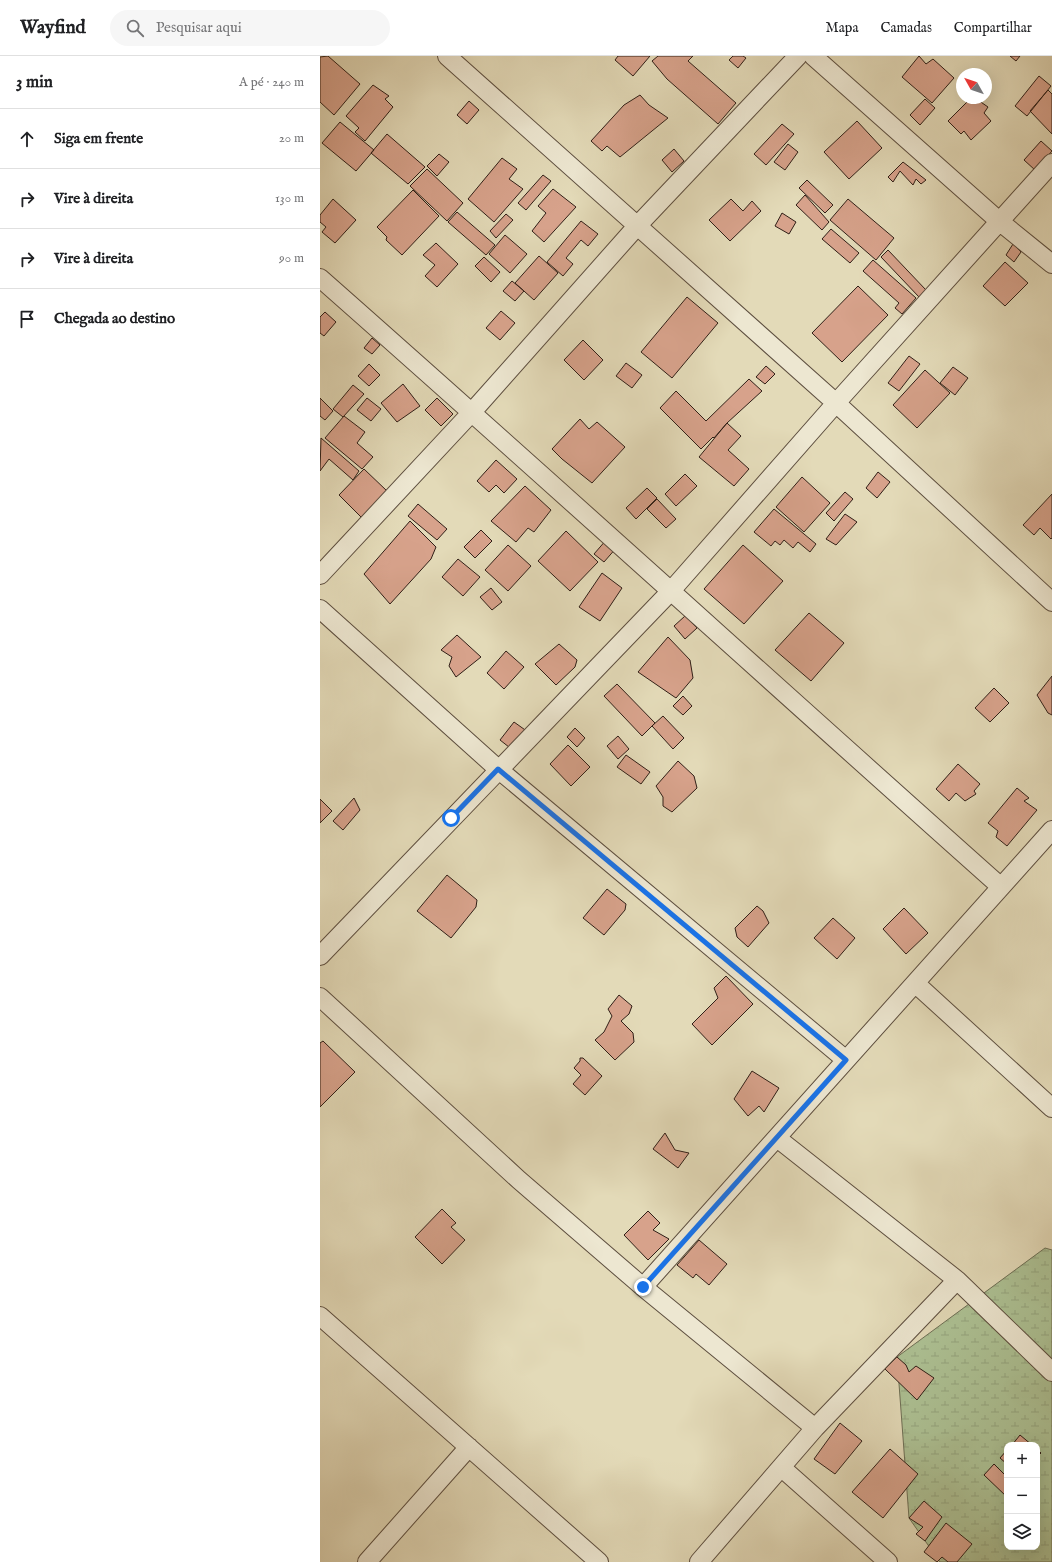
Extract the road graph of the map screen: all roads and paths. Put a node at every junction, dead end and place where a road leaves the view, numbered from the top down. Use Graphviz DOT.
graph roads {
  1 [pos="448,56"];
  2 [pos="798,56"];
  3 [pos="813,56"];
  4 [pos="1052,163"];
  5 [pos="999,221"];
  6 [pos="638,226"];
  7 [pos="1052,264"];
  8 [pos="320,278"];
  9 [pos="836,403"];
  10 [pos="472,412"];
  11 [pos="320,575"];
  12 [pos="670,592"];
  13 [pos="1052,602"];
  14 [pos="320,609"];
  15 [pos="498,769"];
  16 [pos="1052,830"];
  17 [pos="1001,887"];
  18 [pos="320,956"];
  19 [pos="915,983"];
  20 [pos="320,997"];
  21 [pos="846,1060"];
  22 [pos="1052,1108"];
  23 [pos="777,1138"];
  24 [pos="957,1280"];
  25 [pos="643,1287"];
  26 [pos="320,1316"];
  27 [pos="1052,1372"];
  28 [pos="815,1428"];
  29 [pos="469,1447"];
  30 [pos="782,1468"];
  31 [pos="367,1562"];
  32 [pos="599,1562"];
  33 [pos="699,1562"];
  34 [pos="888,1562"];
  1 -- 6 [label="street"];
  2 -- 6 [label="street"];
  3 -- 5 [label="street"];
  4 -- 5 [label="street"];
  5 -- 7 [label="street"];
  5 -- 9 [label="street"];
  6 -- 9 [label="street"];
  6 -- 10 [label="street"];
  8 -- 10 [label="street"];
  9 -- 12 [label="street"];
  9 -- 13 [label="street"];
  10 -- 11 [label="street"];
  10 -- 12 [label="street"];
  12 -- 15 [label="street"];
  12 -- 17 [label="street"];
  14 -- 15 [label="street"];
  15 -- 18 [label="street"];
  15 -- 21 [label="street"];
  16 -- 17 [label="street"];
  17 -- 19 [label="street"];
  19 -- 21 [label="street"];
  19 -- 22 [label="street"];
  20 -- 25 [label="street"];
  21 -- 23 [label="street"];
  23 -- 24 [label="street"];
  23 -- 25 [label="street"];
  24 -- 27 [label="street"];
  24 -- 28 [label="street"];
  25 -- 28 [label="street"];
  26 -- 29 [label="street"];
  28 -- 30 [label="street"];
  29 -- 31 [label="street"];
  29 -- 32 [label="street"];
  30 -- 33 [label="street"];
  30 -- 34 [label="street"];
}
